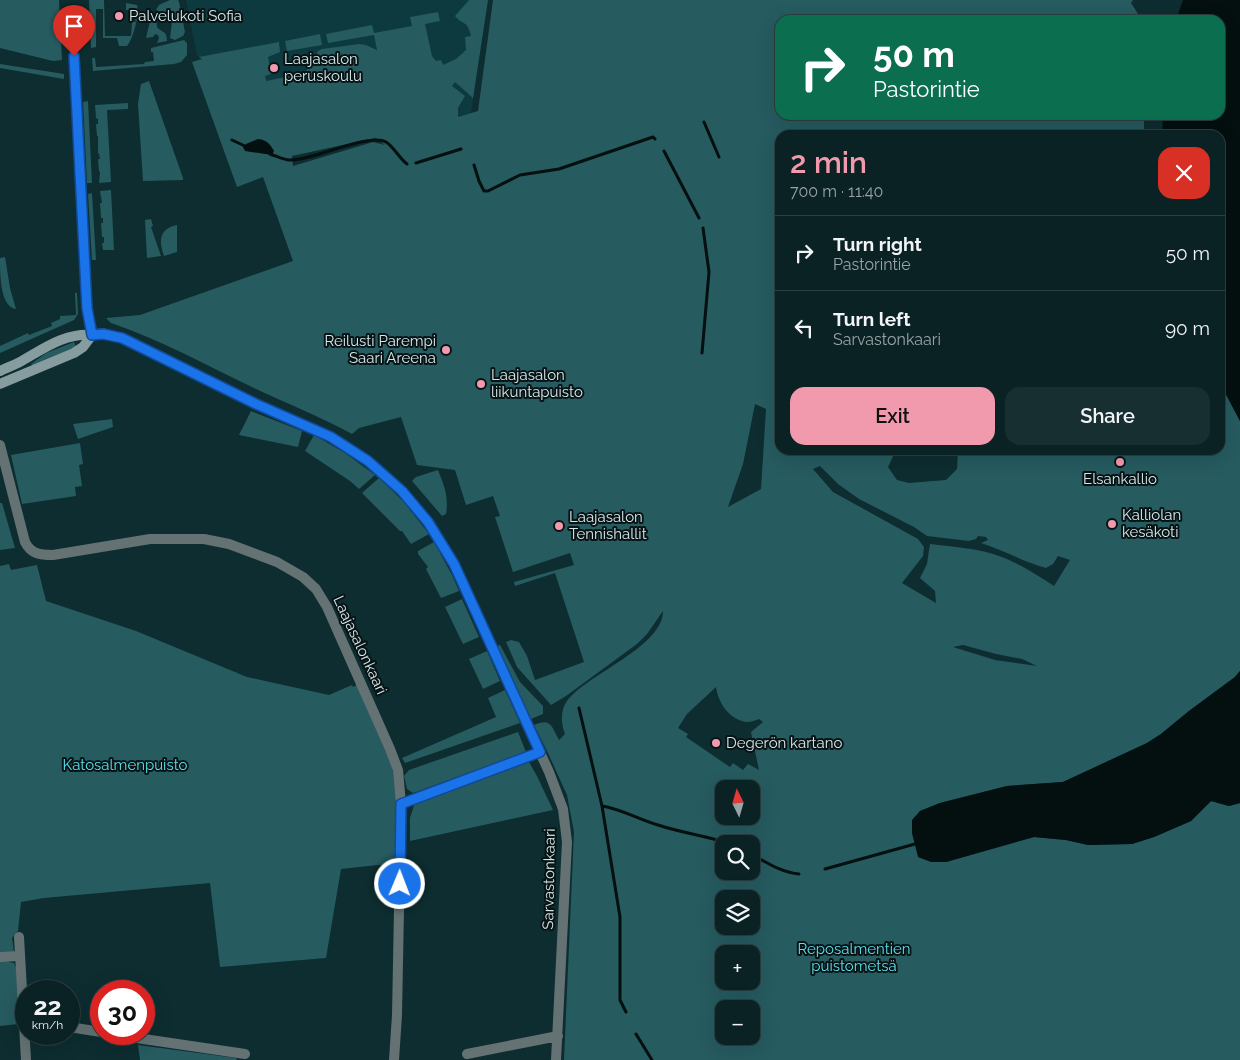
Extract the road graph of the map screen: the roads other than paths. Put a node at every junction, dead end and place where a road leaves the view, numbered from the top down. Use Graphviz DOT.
graph roads {
  1 [pos="74,56"];
  2 [pos="92,335"];
  3 [pos="0,371"];
  4 [pos="0,384"];
  5 [pos="0,445"];
  6 [pos="540,752"];
  7 [pos="401,804"];
  8 [pos="19,937"];
  9 [pos="19,956"];
  10 [pos="1,957"];
  11 [pos="21,980"];
  12 [pos="558,1036"];
  13 [pos="155,1041"];
  14 [pos="26,1045"];
  15 [pos="245,1054"];
  16 [pos="467,1054"];
  17 [pos="26,1060"];
  18 [pos="394,1060"];
  19 [pos="556,1060"];
  1 -- 2 [label="street"];
  2 -- 3 [label="street, Sarvastonkaari"];
  2 -- 4 [label="street"];
  2 -- 6 [label="street, Sarvastonkaari"];
  5 -- 7 [label="street, Laajasalonkaari"];
  6 -- 7 [label="street"];
  6 -- 12 [label="street, Sarvastonkaari"];
  7 -- 18 [label="street, Laajasalonkaari"];
  8 -- 9 [label="street"];
  9 -- 10 [label="street"];
  9 -- 11 [label="street"];
  12 -- 16 [label="street"];
  12 -- 19 [label="street, Sarvastonkaari"];
  13 -- 15 [label="street"];
  14 -- 17 [label="street"];
}
